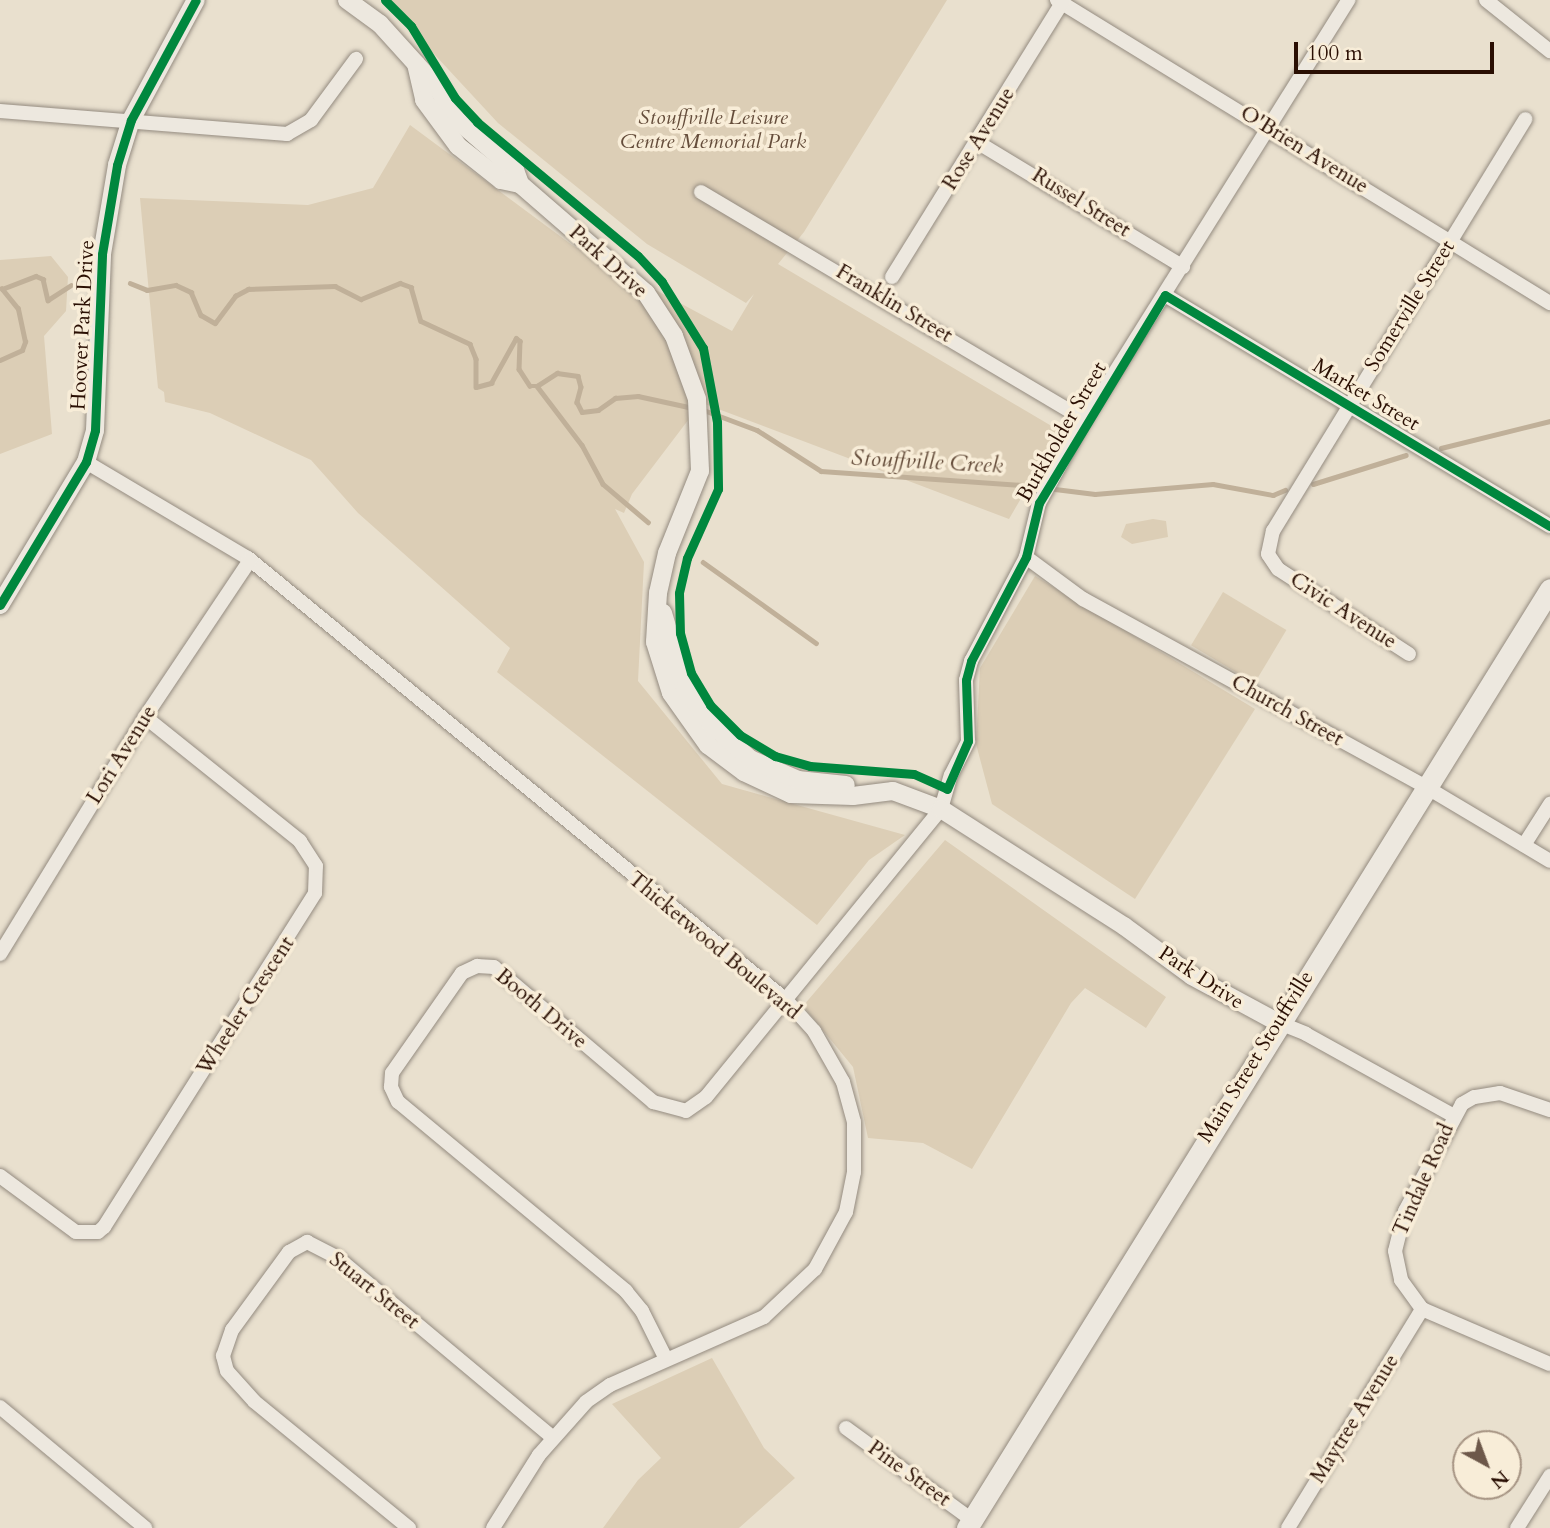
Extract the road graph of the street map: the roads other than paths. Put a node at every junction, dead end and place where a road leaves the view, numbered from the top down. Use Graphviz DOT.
graph roads {
  1 [pos="195,0"];
  2 [pos="347,0"];
  3 [pos="1348,0"];
  4 [pos="1486,0"];
  5 [pos="1061,1"];
  6 [pos="1550,51"];
  7 [pos="356,59"];
  8 [pos="0,111"];
  9 [pos="1525,119"];
  10 [pos="131,120"];
  11 [pos="1269,127"];
  12 [pos="977,142"];
  13 [pos="701,192"];
  14 [pos="1450,241"];
  15 [pos="1183,267"];
  16 [pos="892,277"];
  17 [pos="1165,295"];
  18 [pos="1550,303"];
  19 [pos="1349,405"];
  20 [pos="1085,420"];
  21 [pos="86,462"];
  22 [pos="1550,526"];
  23 [pos="1275,529"];
  24 [pos="1026,556"];
  25 [pos="250,560"];
  26 [pos="1550,589"];
  27 [pos="0,605"];
  28 [pos="1409,654"];
  29 [pos="145,717"];
  30 [pos="1426,787"];
  31 [pos="1550,804"];
  32 [pos="941,809"];
  33 [pos="1524,845"];
  34 [pos="1550,861"];
  35 [pos="0,954"];
  36 [pos="786,1000"];
  37 [pos="1277,1022"];
  38 [pos="1550,1110"];
  39 [pos="1452,1115"];
  40 [pos="0,1176"];
  41 [pos="1422,1309"];
  42 [pos="666,1359"];
  43 [pos="1550,1364"];
  44 [pos="0,1407"];
  45 [pos="846,1428"];
  46 [pos="553,1438"];
  47 [pos="1550,1476"];
  48 [pos="970,1524"];
  49 [pos="138,1526"];
  50 [pos="409,1528"];
  51 [pos="493,1528"];
  52 [pos="1288,1528"];
  53 [pos="1517,1528"];
  1 -- 10 [label="street, Hoover Park Drive"];
  2 -- 32 [label="street, Park Drive"];
  3 -- 11 [label="street, Burkholder Street"];
  4 -- 6 [label="street"];
  5 -- 11 [label="street, O'Brien Avenue"];
  5 -- 12 [label="street, Rose Avenue"];
  7 -- 10 [label="street"];
  8 -- 10 [label="street"];
  9 -- 14 [label="street, Somerville Street"];
  10 -- 21 [label="street, Hoover Park Drive"];
  11 -- 14 [label="street, O'Brien Avenue"];
  11 -- 15 [label="street, Burkholder Street"];
  12 -- 15 [label="street, Russel Street"];
  12 -- 16 [label="street, Rose Avenue"];
  13 -- 20 [label="street, Franklin Street"];
  14 -- 18 [label="street, O'Brien Avenue"];
  14 -- 19 [label="street, Somerville Street"];
  15 -- 17 [label="street, Burkholder Street"];
  17 -- 19 [label="street, Market Street"];
  17 -- 20 [label="street, Burkholder Street"];
  19 -- 22 [label="street, Market Street"];
  19 -- 23 [label="street, Somerville Street"];
  20 -- 24 [label="street, Burkholder Street"];
  21 -- 25 [label="street, Thicketwood Boulevard"];
  21 -- 27 [label="street, Hoover Park Drive"];
  23 -- 28 [label="street, Civic Avenue"];
  24 -- 30 [label="street, Church Street"];
  24 -- 32 [label="street, Burkholder Street"];
  25 -- 29 [label="street, Lori Avenue"];
  25 -- 36 [label="street, Thicketwood Boulevard"];
  26 -- 30 [label="main road, Main Street Stouffville"];
  29 -- 35 [label="street, Lori Avenue"];
  29 -- 40 [label="street, Wheeler Crescent"];
  30 -- 33 [label="street, Church Street"];
  30 -- 37 [label="main road, Main Street Stouffville"];
  31 -- 33 [label="street"];
  32 -- 36 [label="street"];
  32 -- 37 [label="street, Park Drive"];
  33 -- 34 [label="street, Church Street"];
  36 -- 42 [label="street, Thicketwood Boulevard"];
  36 -- 42 [label="street, Booth Drive"];
  37 -- 39 [label="street, Park Drive"];
  37 -- 48 [label="main road, Main Street Stouffville"];
  38 -- 39 [label="street"];
  39 -- 41 [label="street, Tindale Road"];
  41 -- 43 [label="street"];
  41 -- 52 [label="street, Maytree Avenue"];
  42 -- 46 [label="street, Thicketwood Boulevard"];
  44 -- 49 [label="street"];
  45 -- 48 [label="street, Pine Street"];
  46 -- 50 [label="street, Stuart Street"];
  46 -- 51 [label="street, Thicketwood Boulevard"];
  47 -- 53 [label="street"];
}
